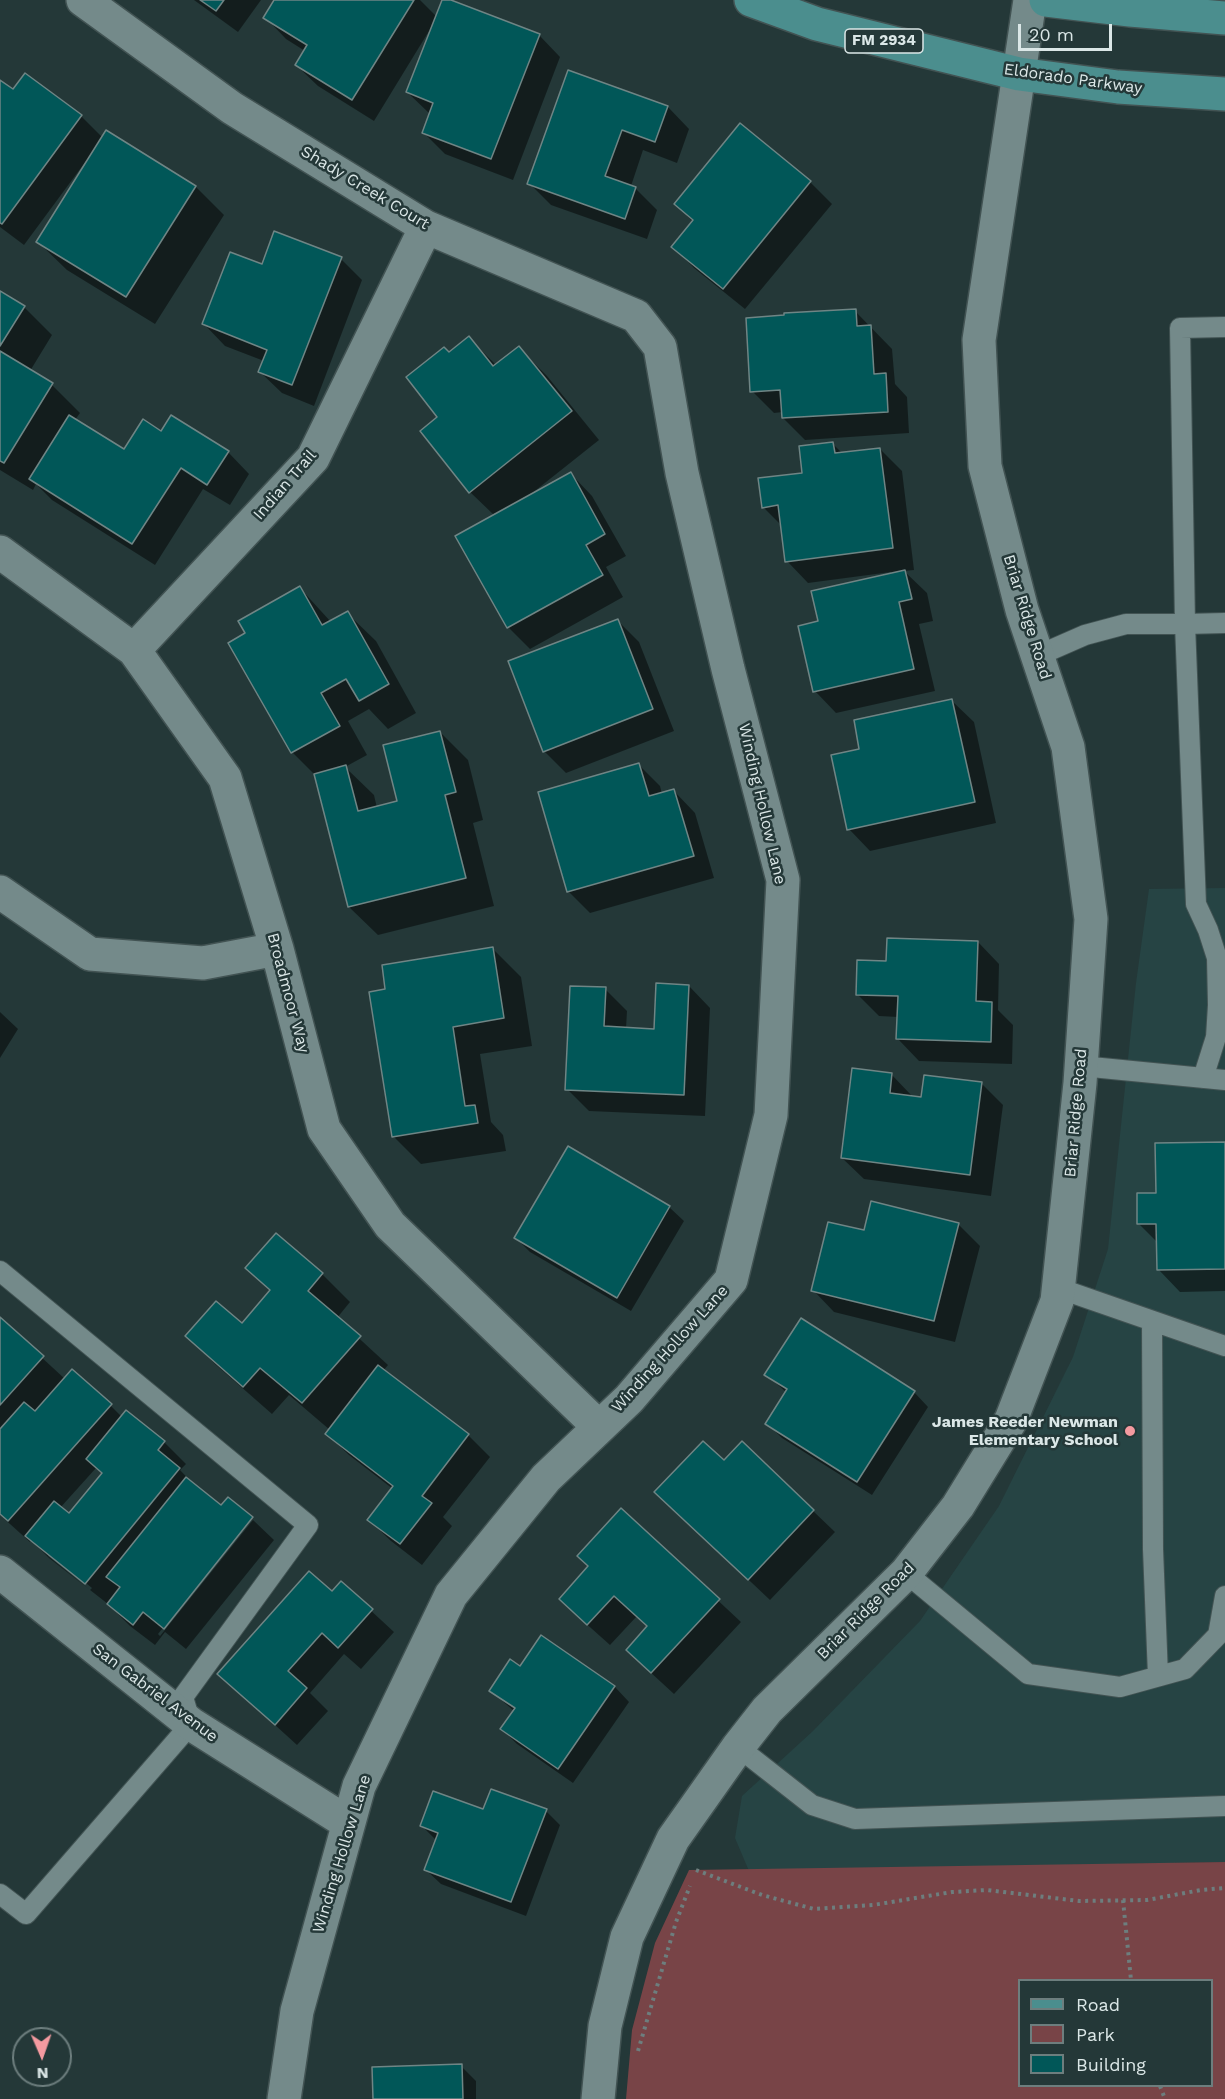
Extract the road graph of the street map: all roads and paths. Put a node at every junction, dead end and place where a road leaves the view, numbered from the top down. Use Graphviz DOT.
graph roads {
  1 [pos="83,0"];
  2 [pos="751,0"];
  3 [pos="1030,0"];
  4 [pos="1046,0"];
  5 [pos="1225,18"];
  6 [pos="1019,74"];
  7 [pos="1225,94"];
  8 [pos="426,227"];
  9 [pos="1225,327"];
  10 [pos="660,347"];
  11 [pos="0,552"];
  12 [pos="1225,623"];
  13 [pos="1185,624"];
  14 [pos="134,650"];
  15 [pos="1037,656"];
  16 [pos="0,892"];
  17 [pos="277,950"];
  18 [pos="1221,1005"];
  19 [pos="1081,1066"];
  20 [pos="1203,1078"];
  21 [pos="1225,1080"];
  22 [pos="0,1271"];
  23 [pos="1058,1288"];
  24 [pos="1152,1321"];
  25 [pos="1225,1346"];
  26 [pos="599,1427"];
  27 [pos="0,1572"];
  28 [pos="906,1573"];
  29 [pos="1225,1596"];
  30 [pos="1158,1676"];
  31 [pos="191,1724"];
  32 [pos="738,1747"];
  33 [pos="1225,1806"];
  34 [pos="348,1823"];
  35 [pos="702,1860"];
  36 [pos="696,1870"];
  37 [pos="1225,1888"];
  38 [pos="0,1894"];
  39 [pos="1123,1900"];
  40 [pos="1131,1979"];
  41 [pos="638,2053"];
  42 [pos="284,2099"];
  43 [pos="598,2099"];
  1 -- 8 [label="street, Shady Creek Court"];
  2 -- 6 [label="main road, Eldorado Parkway / FM 2934"];
  3 -- 6 [label="street, Briar Ridge Road"];
  4 -- 5 [label="main road"];
  6 -- 7 [label="main road, Eldorado Parkway / FM 2934"];
  6 -- 15 [label="street, Briar Ridge Road"];
  8 -- 10 [label="street, Shady Creek Court"];
  8 -- 14 [label="street, Indian Trail"];
  9 -- 13 [label="lane"];
  10 -- 26 [label="street, Winding Hollow Lane"];
  11 -- 14 [label="street, Broadmoor Way"];
  12 -- 13 [label="lane"];
  13 -- 15 [label="lane"];
  13 -- 18 [label="lane"];
  14 -- 17 [label="street, Broadmoor Way"];
  15 -- 19 [label="street, Briar Ridge Road"];
  16 -- 17 [label="street"];
  17 -- 26 [label="street, Broadmoor Way"];
  18 -- 20 [label="lane"];
  19 -- 20 [label="lane"];
  19 -- 23 [label="street, Briar Ridge Road"];
  20 -- 21 [label="lane"];
  22 -- 31 [label="lane"];
  23 -- 24 [label="lane"];
  23 -- 28 [label="street, Briar Ridge Road"];
  24 -- 25 [label="lane"];
  24 -- 30 [label="lane"];
  26 -- 34 [label="street, Winding Hollow Lane"];
  27 -- 31 [label="street, San Gabriel Avenue"];
  28 -- 30 [label="lane"];
  28 -- 32 [label="street, Briar Ridge Road"];
  29 -- 30 [label="lane"];
  31 -- 34 [label="street, San Gabriel Avenue"];
  31 -- 38 [label="lane"];
  32 -- 33 [label="lane"];
  32 -- 43 [label="street, Briar Ridge Road"];
  34 -- 42 [label="street, Winding Hollow Lane"];
  35 -- 36 [label="path"];
  36 -- 39 [label="path"];
  36 -- 41 [label="path"];
  37 -- 39 [label="path"];
  39 -- 40 [label="path"];
}
